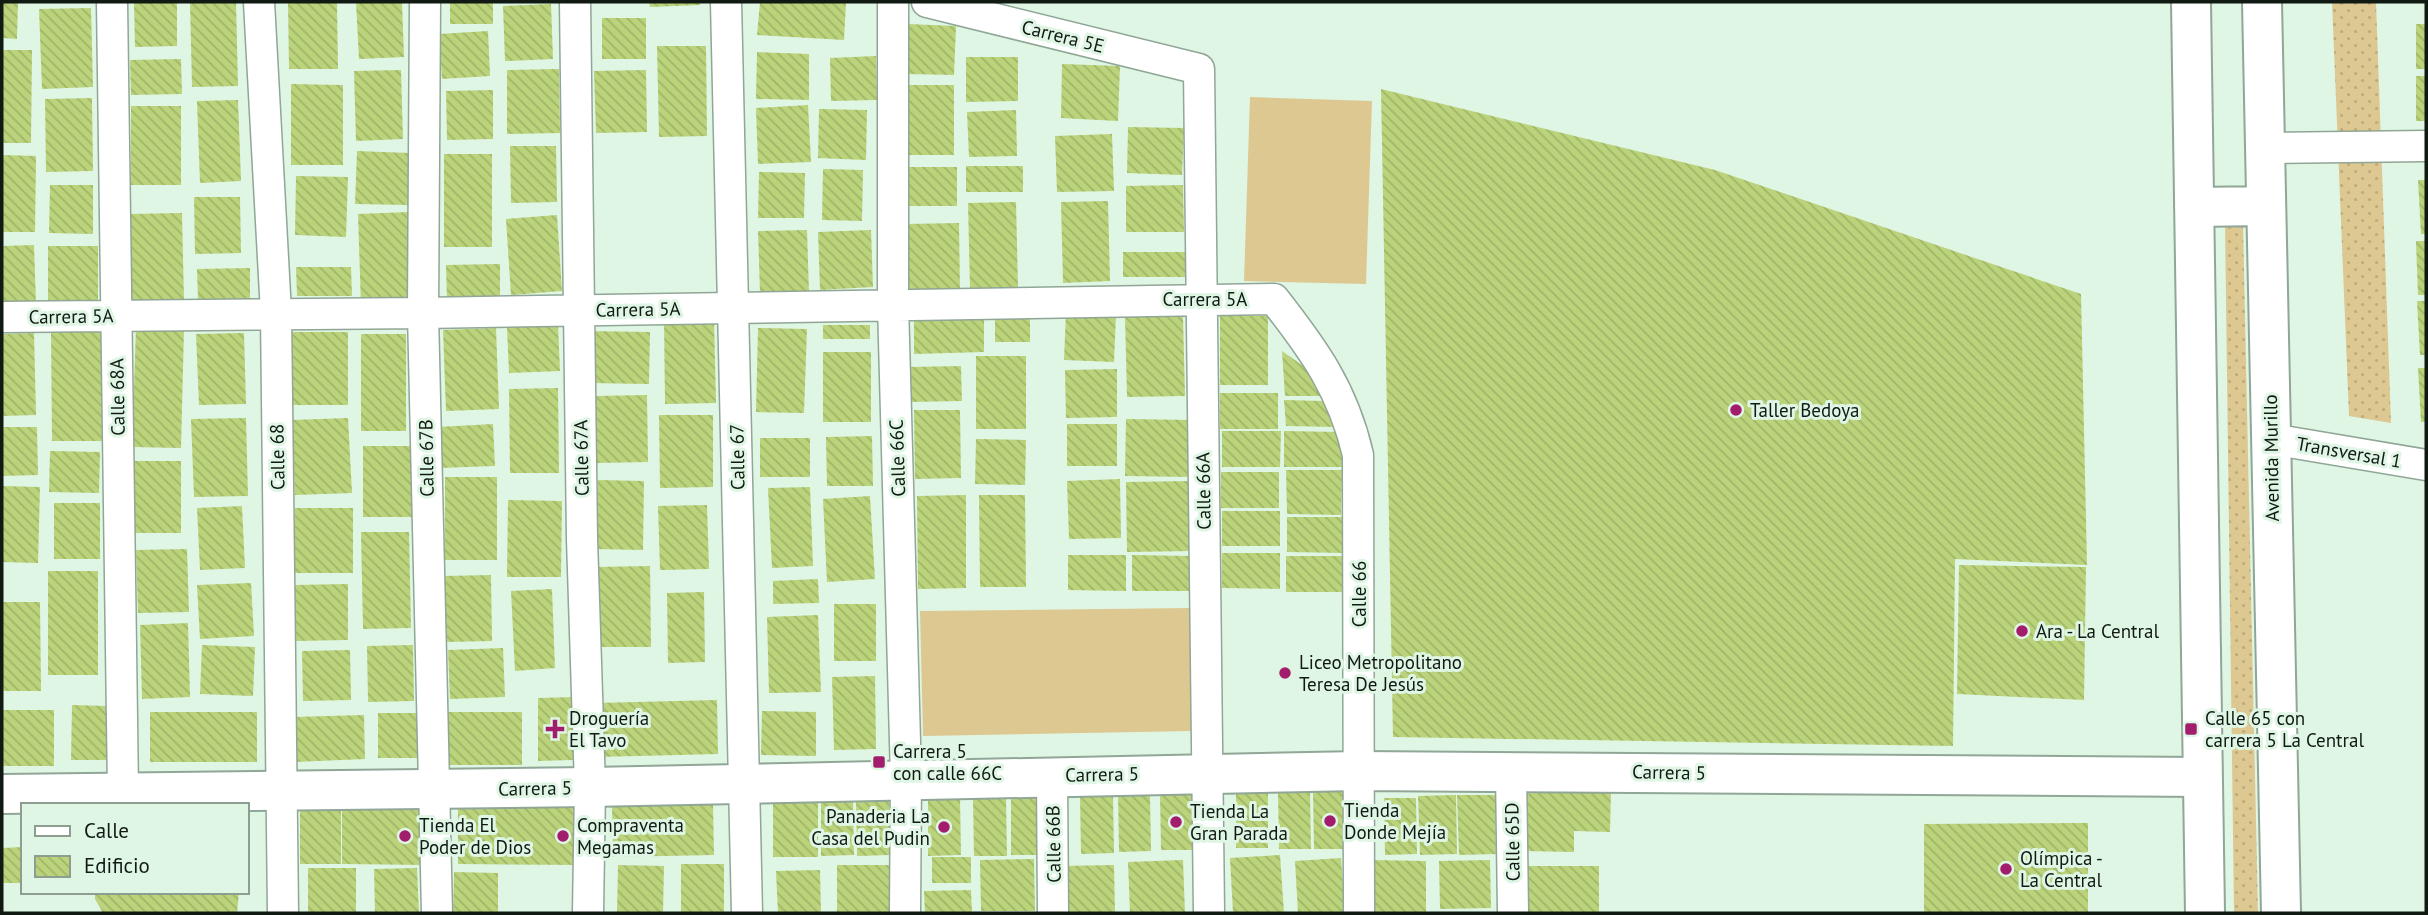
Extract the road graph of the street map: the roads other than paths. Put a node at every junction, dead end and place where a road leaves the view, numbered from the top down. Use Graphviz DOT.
graph roads {
  1 [pos="112,2"];
  2 [pos="259,2"];
  3 [pos="425,2"];
  4 [pos="575,2"];
  5 [pos="726,2"];
  6 [pos="893,2"];
  7 [pos="927,2"];
  8 [pos="2191,2"];
  9 [pos="2262,2"];
  10 [pos="1199,69"];
  11 [pos="2426,146"];
  12 [pos="2264,148"];
  13 [pos="2265,206"];
  14 [pos="2194,208"];
  15 [pos="1200,299"];
  16 [pos="1274,299"];
  17 [pos="893,304"];
  18 [pos="733,307"];
  19 [pos="578,311"];
  20 [pos="276,313"];
  21 [pos="423,313"];
  22 [pos="116,315"];
  23 [pos="2,317"];
  24 [pos="2271,439"];
  25 [pos="2426,466"];
  26 [pos="1359,771"];
  27 [pos="1511,771"];
  28 [pos="1207,772"];
  29 [pos="1052,775"];
  30 [pos="2202,777"];
  31 [pos="906,778"];
  32 [pos="745,782"];
  33 [pos="590,788"];
  34 [pos="280,789"];
  35 [pos="434,789"];
  36 [pos="123,792"];
  37 [pos="2,794"];
  38 [pos="284,913"];
  39 [pos="437,913"];
  40 [pos="588,913"];
  41 [pos="747,913"];
  42 [pos="905,913"];
  43 [pos="1053,913"];
  44 [pos="1209,913"];
  45 [pos="1359,913"];
  46 [pos="1513,913"];
  47 [pos="2205,913"];
  48 [pos="2281,913"];
  1 -- 22 [label="street, Calle 68A"];
  2 -- 20 [label="street, Calle 68"];
  3 -- 21 [label="street, Calle 67B"];
  4 -- 19 [label="street, Calle 67A"];
  5 -- 18 [label="street, Calle 67"];
  6 -- 17 [label="street, Calle 66C"];
  7 -- 10 [label="street, Carrera 5E"];
  8 -- 14 [label="street"];
  9 -- 12 [label="street, Avenida Murillo"];
  10 -- 15 [label="street, Calle 66A"];
  11 -- 12 [label="street"];
  12 -- 13 [label="street, Avenida Murillo"];
  13 -- 14 [label="street"];
  13 -- 24 [label="street, Avenida Murillo"];
  14 -- 30 [label="street"];
  15 -- 16 [label="street, Carrera 5A"];
  15 -- 17 [label="street, Carrera 5A"];
  15 -- 28 [label="street, Calle 66A"];
  16 -- 26 [label="street, Calle 66"];
  17 -- 18 [label="street, Carrera 5A"];
  17 -- 31 [label="street, Calle 66C"];
  18 -- 19 [label="street, Carrera 5A"];
  18 -- 32 [label="street, Calle 67"];
  19 -- 21 [label="street, Carrera 5A"];
  19 -- 33 [label="street, Calle 67A"];
  20 -- 21 [label="street, Carrera 5A"];
  20 -- 22 [label="street, Carrera 5A"];
  20 -- 34 [label="street, Calle 68"];
  21 -- 35 [label="street, Calle 67B"];
  22 -- 23 [label="street, Carrera 5A"];
  22 -- 36 [label="street, Calle 68A"];
  24 -- 25 [label="street, Transversal 1"];
  24 -- 48 [label="street, Avenida Murillo"];
  26 -- 27 [label="street, Carrera 5"];
  26 -- 28 [label="street, Carrera 5"];
  26 -- 45 [label="street, Calle 66"];
  27 -- 30 [label="street, Carrera 5"];
  27 -- 46 [label="street, Calle 65D"];
  28 -- 29 [label="street, Carrera 5"];
  28 -- 44 [label="street, Calle 66A"];
  29 -- 31 [label="street, Carrera 5"];
  29 -- 43 [label="street, Calle 66B"];
  30 -- 47 [label="street"];
  31 -- 32 [label="street, Carrera 5"];
  31 -- 42 [label="street, Calle 66C"];
  32 -- 33 [label="street, Carrera 5"];
  32 -- 41 [label="street, Calle 67"];
  33 -- 35 [label="street, Carrera 5"];
  33 -- 40 [label="street, Calle 67A"];
  34 -- 35 [label="street, Carrera 5"];
  34 -- 36 [label="street, Carrera 5"];
  34 -- 38 [label="street, Calle 68"];
  35 -- 39 [label="street, Calle 67B"];
  36 -- 37 [label="street, Carrera 5"];
}
